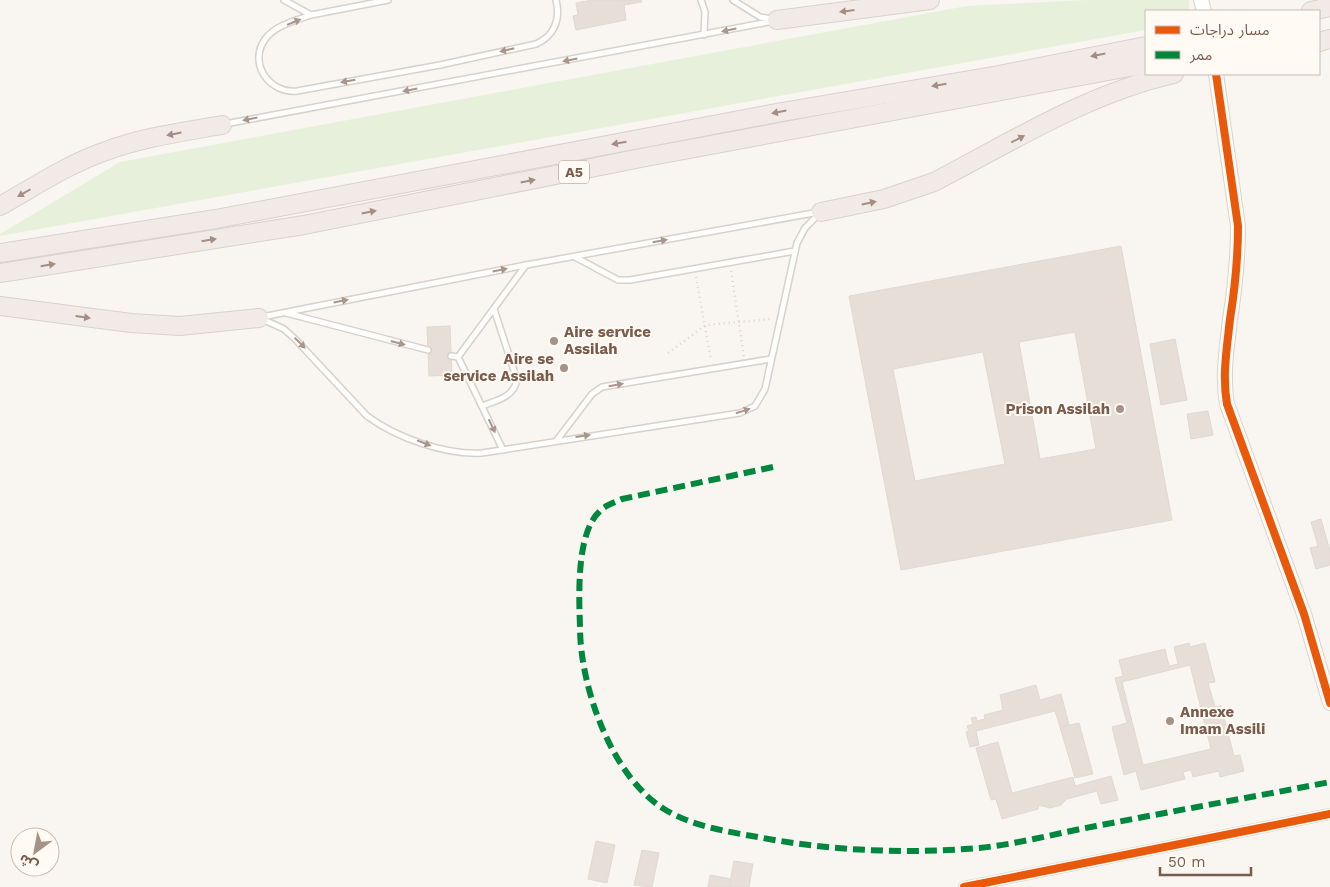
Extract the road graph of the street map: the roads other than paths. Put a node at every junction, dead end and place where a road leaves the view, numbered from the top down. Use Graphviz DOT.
graph roads {
  1 [pos="284,0"];
  2 [pos="388,0"];
  3 [pos="556,0"];
  4 [pos="701,0"];
  5 [pos="733,0"];
  6 [pos="930,0"];
  7 [pos="1330,7"];
  8 [pos="1316,10"];
  9 [pos="311,15"];
  10 [pos="777,20"];
  11 [pos="704,35"];
  12 [pos="1145,46"];
  13 [pos="1145,64"];
  14 [pos="1171,75"];
  15 [pos="1216,75"];
  16 [pos="222,125"];
  17 [pos="0,206"];
  18 [pos="821,212"];
  19 [pos="795,251"];
  20 [pos="0,253"];
  21 [pos="574,257"];
  22 [pos="526,265"];
  23 [pos="0,273"];
  24 [pos="0,306"];
  25 [pos="494,309"];
  26 [pos="283,312"];
  27 [pos="259,318"];
  28 [pos="428,350"];
  29 [pos="451,356"];
  30 [pos="458,357"];
  31 [pos="771,359"];
  32 [pos="482,406"];
  33 [pos="557,440"];
  34 [pos="503,450"];
  35 [pos="1330,703"];
  36 [pos="1330,814"];
  37 [pos="964,887"];
  1 -- 9 [label="lane"];
  2 -- 9 [label="lane"];
  3 -- 9 [label="lane, one-way"];
  4 -- 11 [label="lane"];
  5 -- 10 [label="lane"];
  6 -- 10 [label="highway, one-way"];
  7 -- 8 [label="highway"];
  10 -- 11 [label="lane, one-way"];
  11 -- 16 [label="lane, one-way"];
  12 -- 20 [label="highway, A5, one-way"];
  23 -- 13 [label="highway, A5, one-way"];
  18 -- 14 [label="highway, one-way"];
  15 -- 35 [label="street"];
  16 -- 17 [label="highway, one-way"];
  18 -- 19 [label="lane"];
  21 -- 18 [label="lane, one-way"];
  19 -- 21 [label="lane"];
  19 -- 31 [label="lane"];
  21 -- 22 [label="lane"];
  22 -- 25 [label="lane"];
  26 -- 22 [label="lane, one-way"];
  24 -- 27 [label="highway, one-way"];
  25 -- 30 [label="lane"];
  25 -- 32 [label="lane"];
  26 -- 27 [label="lane"];
  26 -- 28 [label="lane, one-way"];
  27 -- 34 [label="lane, one-way"];
  29 -- 30 [label="lane"];
  30 -- 32 [label="lane"];
  33 -- 31 [label="lane, one-way"];
  33 -- 31 [label="lane, one-way"];
  32 -- 34 [label="lane, one-way"];
  33 -- 34 [label="lane"];
  36 -- 37 [label="street"];
}
